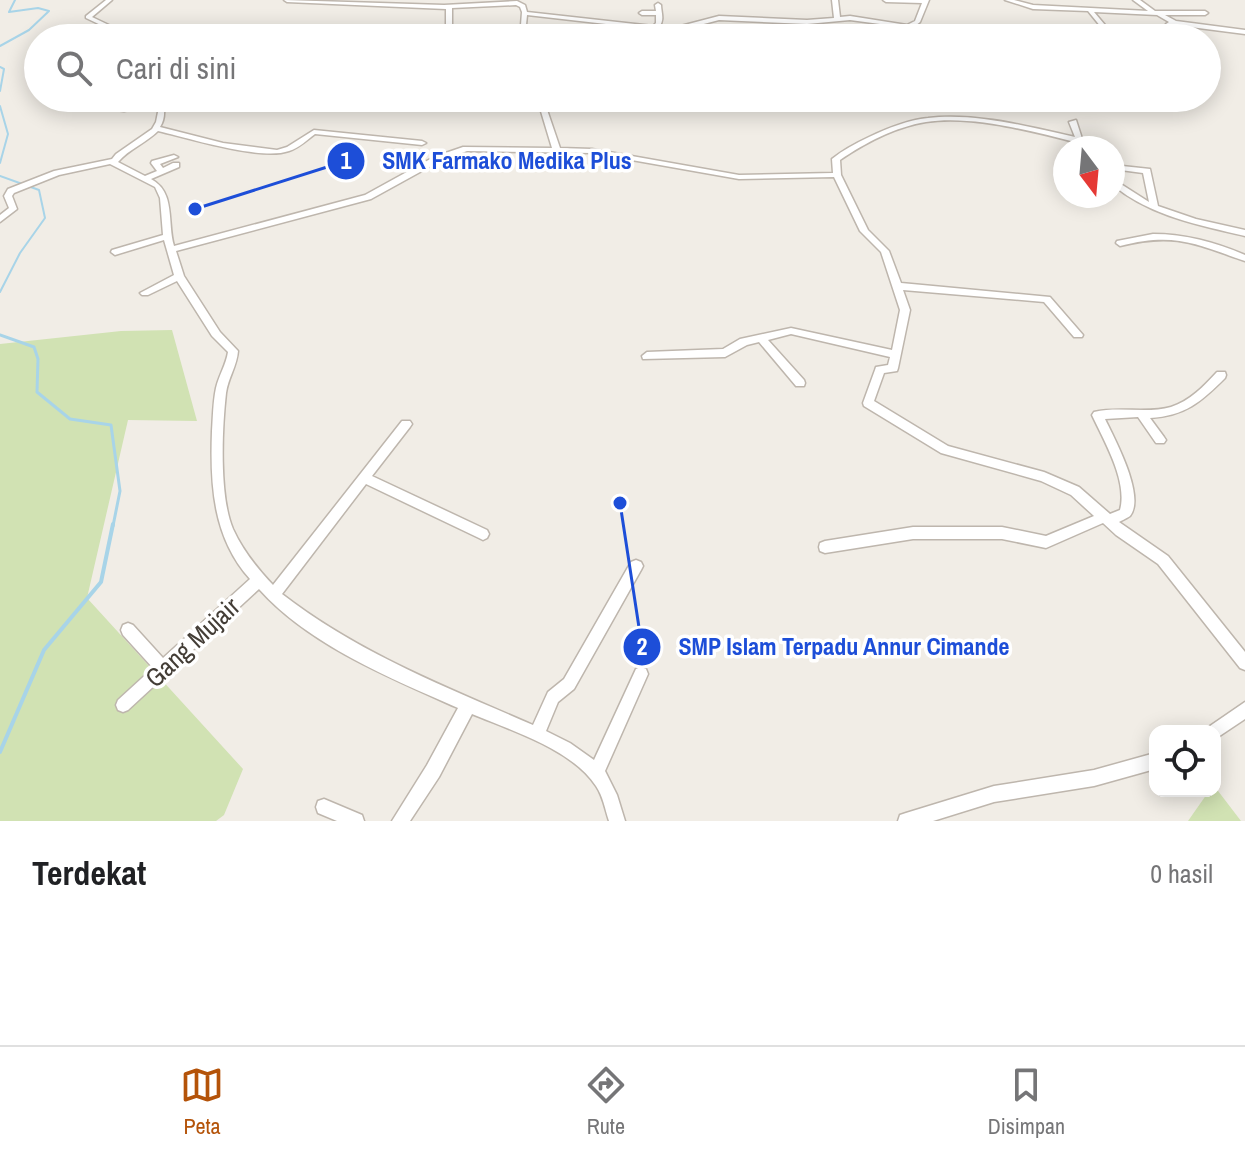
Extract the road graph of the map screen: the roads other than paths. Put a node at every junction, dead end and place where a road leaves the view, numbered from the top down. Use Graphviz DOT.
graph roads {
  1 [pos="109,0"];
  2 [pos="287,0"];
  3 [pos="835,0"];
  4 [pos="886,0"];
  5 [pos="1008,0"];
  6 [pos="1136,0"];
  7 [pos="926,1"];
  8 [pos="449,7"];
  9 [pos="1090,10"];
  10 [pos="1155,12"];
  11 [pos="524,13"];
  12 [pos="642,13"];
  13 [pos="1205,13"];
  14 [pos="596,19"];
  15 [pos="837,19"];
  16 [pos="1174,23"];
  17 [pos="103,24"];
  18 [pos="449,24"];
  19 [pos="523,24"];
  20 [pos="592,24"];
  21 [pos="627,24"];
  22 [pos="658,24"];
  23 [pos="698,24"];
  24 [pos="890,24"];
  25 [pos="914,24"];
  26 [pos="1100,24"];
  27 [pos="1169,24"];
  28 [pos="1182,24"];
  29 [pos="1221,29"];
  30 [pos="1245,32"];
  31 [pos="158,112"];
  32 [pos="546,112"];
  33 [pos="1073,122"];
  34 [pos="156,128"];
  35 [pos="188,136"];
  36 [pos="1077,136"];
  37 [pos="1053,137"];
  38 [pos="422,143"];
  39 [pos="183,147"];
  40 [pos="556,149"];
  41 [pos="113,161"];
  42 [pos="175,161"];
  43 [pos="1125,168"];
  44 [pos="837,175"];
  45 [pos="146,179"];
  46 [pos="1125,191"];
  47 [pos="1154,205"];
  48 [pos="0,219"];
  49 [pos="1245,233"];
  50 [pos="167,236"];
  51 [pos="1120,243"];
  52 [pos="173,249"];
  53 [pos="115,252"];
  54 [pos="1245,258"];
  55 [pos="179,276"];
  56 [pos="897,286"];
  57 [pos="145,293"];
  58 [pos="1078,335"];
  59 [pos="761,338"];
  60 [pos="895,354"];
  61 [pos="647,356"];
  62 [pos="1221,375"];
  63 [pos="800,383"];
  64 [pos="1143,416"];
  65 [pos="406,424"];
  66 [pos="1160,440"];
  67 [pos="366,479"];
  68 [pos="1107,519"];
  69 [pos="483,534"];
  70 [pos="825,547"];
  71 [pos="636,566"];
  72 [pos="260,579"];
  73 [pos="273,595"];
  74 [pos="128,630"];
  75 [pos="1245,663"];
  76 [pos="163,669"];
  77 [pos="641,674"];
  78 [pos="123,705"];
  79 [pos="468,705"];
  80 [pos="1245,710"];
  81 [pos="1221,727"];
  82 [pos="537,735"];
  83 [pos="1149,763"];
  84 [pos="596,772"];
  85 [pos="324,807"];
  86 [pos="927,818"];
  87 [pos="356,821"];
  88 [pos="400,821"];
  89 [pos="617,821"];
  90 [pos="906,821"];
  1 -- 17 [label="street"];
  2 -- 8 [label="street"];
  3 -- 15 [label="street"];
  4 -- 7 [label="street"];
  5 -- 9 [label="street"];
  6 -- 10 [label="street"];
  7 -- 25 [label="street"];
  8 -- 11 [label="street"];
  8 -- 18 [label="street"];
  9 -- 10 [label="street"];
  9 -- 26 [label="street"];
  10 -- 13 [label="street"];
  10 -- 16 [label="street"];
  11 -- 14 [label="street"];
  11 -- 19 [label="street"];
  12 -- 22 [label="street"];
  14 -- 20 [label="street"];
  14 -- 21 [label="street"];
  15 -- 23 [label="street"];
  15 -- 24 [label="street"];
  16 -- 27 [label="street"];
  16 -- 28 [label="street"];
  29 -- 30 [label="street"];
  31 -- 34 [label="street"];
  32 -- 40 [label="street"];
  33 -- 36 [label="street"];
  34 -- 35 [label="street"];
  34 -- 41 [label="street"];
  35 -- 38 [label="street"];
  35 -- 39 [label="street"];
  37 -- 44 [label="street"];
  40 -- 44 [label="street"];
  40 -- 52 [label="street"];
  41 -- 45 [label="street"];
  41 -- 48 [label="street"];
  42 -- 45 [label="street"];
  43 -- 47 [label="street"];
  44 -- 56 [label="street"];
  45 -- 50 [label="street"];
  46 -- 47 [label="street"];
  47 -- 49 [label="street"];
  50 -- 52 [label="street"];
  50 -- 53 [label="street"];
  51 -- 54 [label="street"];
  52 -- 55 [label="street"];
  55 -- 57 [label="street"];
  55 -- 72 [label="street"];
  56 -- 58 [label="street"];
  56 -- 60 [label="street"];
  59 -- 60 [label="street"];
  59 -- 61 [label="street"];
  59 -- 63 [label="street"];
  60 -- 68 [label="street"];
  62 -- 64 [label="street"];
  64 -- 66 [label="street"];
  64 -- 68 [label="street"];
  65 -- 67 [label="street"];
  67 -- 69 [label="street"];
  67 -- 73 [label="street"];
  68 -- 70 [label="street"];
  68 -- 75 [label="street"];
  71 -- 82 [label="street"];
  72 -- 73 [label="street"];
  72 -- 76 [label="street, Gang Mujair"];
  73 -- 79 [label="street"];
  74 -- 76 [label="street"];
  76 -- 78 [label="street, Gang Mujair"];
  77 -- 84 [label="street"];
  79 -- 82 [label="street"];
  79 -- 88 [label="street"];
  80 -- 81 [label="street"];
  82 -- 84 [label="street"];
  83 -- 86 [label="street"];
  84 -- 89 [label="street"];
  85 -- 87 [label="street"];
  86 -- 90 [label="street"];
}
